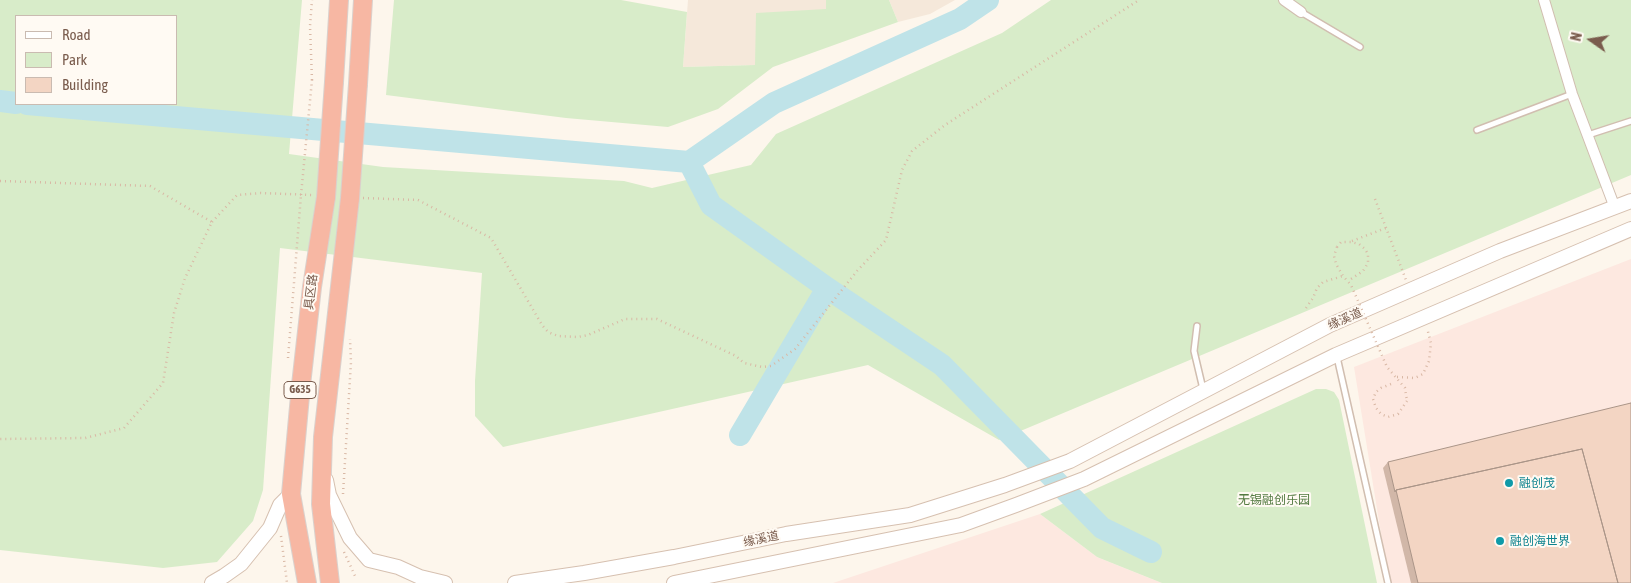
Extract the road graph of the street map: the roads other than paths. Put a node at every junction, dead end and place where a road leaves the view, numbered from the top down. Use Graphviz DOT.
graph roads {
  1 [pos="339,0"];
  2 [pos="363,0"];
  3 [pos="1284,0"];
  4 [pos="1544,0"];
  5 [pos="1300,12"];
  6 [pos="1360,47"];
  7 [pos="1572,94"];
  8 [pos="1631,121"];
  9 [pos="1477,130"];
  10 [pos="1588,136"];
  11 [pos="1631,201"];
  12 [pos="1615,208"];
  13 [pos="1631,229"];
  14 [pos="1197,326"];
  15 [pos="1336,354"];
  16 [pos="1204,392"];
  17 [pos="322,466"];
  18 [pos="291,494"];
  19 [pos="212,583"];
  20 [pos="307,583"];
  21 [pos="330,583"];
  22 [pos="445,583"];
  23 [pos="515,583"];
  24 [pos="674,583"];
  25 [pos="1388,583"];
  1 -- 18 [label="highway, 具区路 / G635, bridge"];
  2 -- 17 [label="highway, bridge"];
  3 -- 5 [label="street"];
  4 -- 7 [label="street"];
  5 -- 6 [label="lane"];
  7 -- 9 [label="lane"];
  7 -- 10 [label="street"];
  8 -- 10 [label="lane"];
  10 -- 12 [label="street"];
  11 -- 12 [label="main road, 缘溪道"];
  12 -- 16 [label="main road, 缘溪道"];
  13 -- 15 [label="main road"];
  14 -- 16 [label="lane"];
  15 -- 24 [label="main road, 缘溪道"];
  15 -- 25 [label="lane"];
  16 -- 23 [label="main road, 缘溪道"];
  17 -- 21 [label="highway"];
  17 -- 22 [label="main road"];
  18 -- 19 [label="main road"];
  18 -- 20 [label="highway, 具区路 / G635"];
}
